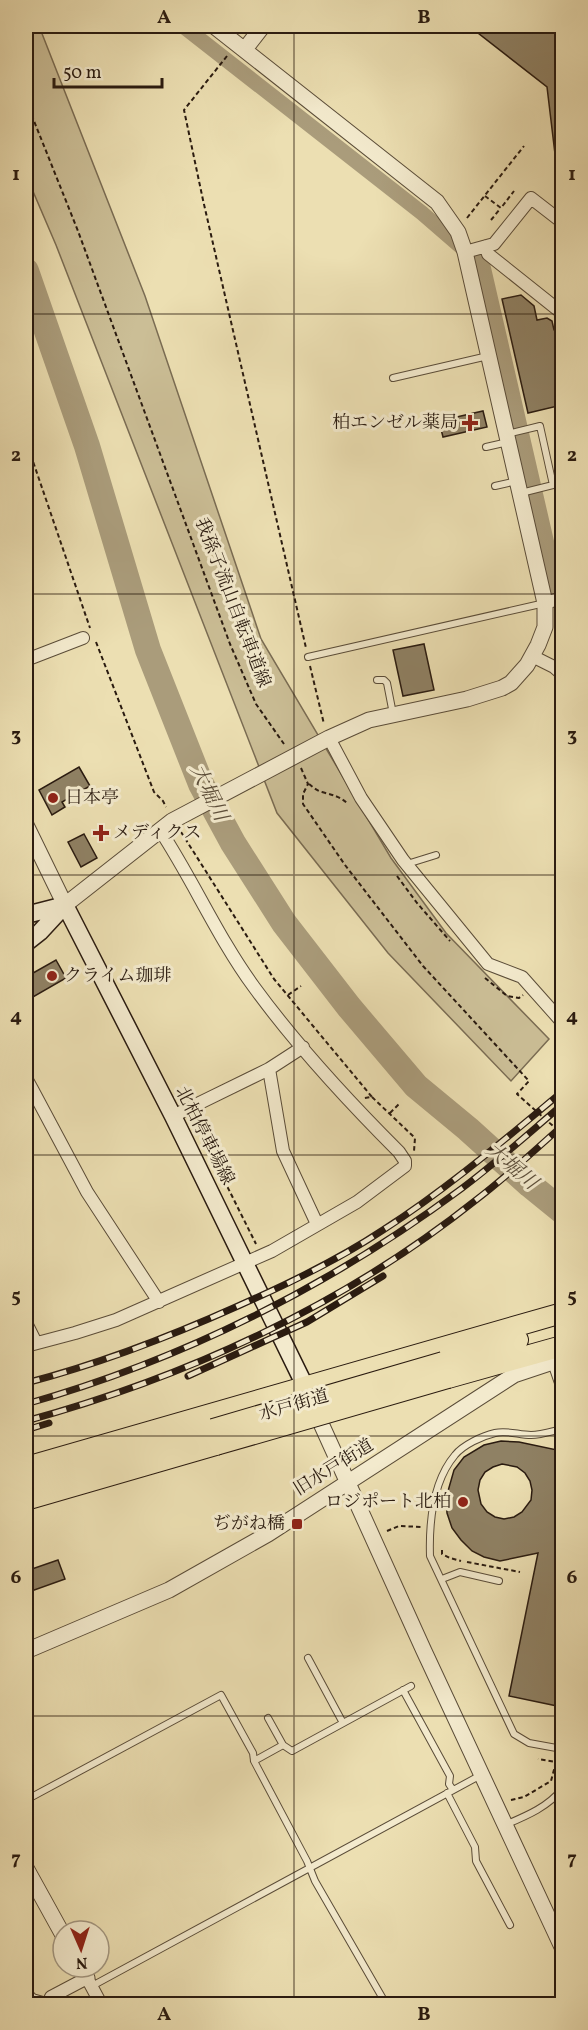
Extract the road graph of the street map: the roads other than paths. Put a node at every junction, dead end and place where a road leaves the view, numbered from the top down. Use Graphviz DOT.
graph roads {
  1 [pos="214,26"];
  2 [pos="263,26"];
  3 [pos="245,49"];
  4 [pos="562,222"];
  5 [pos="486,246"];
  6 [pos="465,252"];
  7 [pos="562,312"];
  8 [pos="489,356"];
  9 [pos="393,378"];
  10 [pos="507,438"];
  11 [pos="486,447"];
  12 [pos="495,486"];
  13 [pos="519,487"];
  14 [pos="562,598"];
  15 [pos="545,603"];
  16 [pos="83,638"];
  17 [pos="532,656"];
  18 [pos="308,657"];
  19 [pos="26,660"];
  20 [pos="562,674"];
  21 [pos="377,680"];
  22 [pos="393,715"];
  23 [pos="329,738"];
  24 [pos="26,825"];
  25 [pos="166,826"];
  26 [pos="436,855"];
  27 [pos="407,865"];
  28 [pos="65,905"];
  29 [pos="26,915"];
  30 [pos="26,944"];
  31 [pos="562,1022"];
  32 [pos="303,1047"];
  33 [pos="268,1069"];
  34 [pos="26,1078"];
  35 [pos="29,1092"];
  36 [pos="181,1112"];
  37 [pos="316,1224"];
  38 [pos="253,1258"];
  39 [pos="159,1302"];
  40 [pos="562,1313"];
  41 [pos="26,1323"];
  42 [pos="562,1327"];
  43 [pos="31,1344"];
  44 [pos="562,1346"];
  45 [pos="556,1361"];
  46 [pos="446,1370"];
  47 [pos="305,1386"];
  48 [pos="562,1395"];
  49 [pos="562,1429"];
  50 [pos="215,1437"];
  51 [pos="26,1467"];
  52 [pos="26,1483"];
  53 [pos="348,1483"];
  54 [pos="26,1500"];
  55 [pos="442,1579"];
  56 [pos="499,1581"];
  57 [pos="26,1651"];
  58 [pos="308,1658"];
  59 [pos="411,1686"];
  60 [pos="403,1690"];
  61 [pos="268,1718"];
  62 [pos="343,1723"];
  63 [pos="283,1744"];
  64 [pos="562,1749"];
  65 [pos="254,1761"];
  66 [pos="481,1774"];
  67 [pos="562,1789"];
  68 [pos="450,1792"];
  69 [pos="26,1800"];
  70 [pos="505,1825"];
  71 [pos="26,1868"];
  72 [pos="309,1869"];
  73 [pos="54,1919"];
  74 [pos="510,1925"];
  75 [pos="562,1944"];
  76 [pos="111,1965"];
  77 [pos="82,1979"];
  78 [pos="87,1979"];
  79 [pos="26,1994"];
  80 [pos="47,2004"];
  81 [pos="101,2004"];
  82 [pos="386,2004"];
  1 -- 3 [label="street"];
  2 -- 3 [label="street"];
  3 -- 6 [label="street"];
  4 -- 5 [label="street"];
  5 -- 6 [label="street"];
  5 -- 7 [label="street"];
  6 -- 8 [label="street"];
  8 -- 9 [label="lane"];
  8 -- 10 [label="street"];
  10 -- 11 [label="lane"];
  10 -- 13 [label="street"];
  10 -- 13 [label="lane"];
  12 -- 13 [label="lane"];
  13 -- 15 [label="street"];
  14 -- 15 [label="street"];
  15 -- 17 [label="street"];
  15 -- 18 [label="lane"];
  16 -- 19 [label="street"];
  17 -- 20 [label="street"];
  17 -- 22 [label="street"];
  21 -- 22 [label="lane"];
  22 -- 23 [label="street"];
  23 -- 25 [label="street"];
  23 -- 27 [label="street"];
  24 -- 28 [label="street"];
  25 -- 28 [label="street"];
  25 -- 32 [label="street"];
  26 -- 27 [label="lane"];
  27 -- 31 [label="street"];
  28 -- 29 [label="main road"];
  28 -- 30 [label="main road"];
  28 -- 36 [label="main road, 北柏停車場線"];
  32 -- 33 [label="street"];
  32 -- 37 [label="street"];
  33 -- 36 [label="street"];
  33 -- 37 [label="street"];
  34 -- 35 [label="street"];
  35 -- 39 [label="street"];
  36 -- 38 [label="main road, 北柏停車場線"];
  37 -- 38 [label="street"];
  38 -- 39 [label="street"];
  38 -- 47 [label="main road, 北柏停車場線"];
  39 -- 43 [label="street"];
  40 -- 47 [label="highway"];
  41 -- 43 [label="street"];
  42 -- 46 [label="highway, 水戸街道"];
  44 -- 46 [label="highway, 水戸街道"];
  45 -- 48 [label="lane"];
  45 -- 53 [label="street, 旧水戸街道"];
  46 -- 50 [label="highway, 水戸街道, bridge"];
  47 -- 51 [label="highway"];
  47 -- 53 [label="street"];
  49 -- 55 [label="lane"];
  50 -- 52 [label="highway, 水戸街道"];
  50 -- 54 [label="highway, 水戸街道"];
  53 -- 57 [label="street, 旧水戸街道"];
  53 -- 66 [label="street"];
  55 -- 56 [label="lane"];
  55 -- 64 [label="lane"];
  58 -- 62 [label="lane"];
  59 -- 60 [label="lane"];
  60 -- 62 [label="lane"];
  60 -- 68 [label="lane"];
  61 -- 63 [label="lane"];
  62 -- 63 [label="lane"];
  63 -- 65 [label="lane"];
  65 -- 69 [label="lane"];
  65 -- 72 [label="lane"];
  66 -- 68 [label="lane"];
  66 -- 70 [label="street"];
  67 -- 70 [label="lane"];
  68 -- 72 [label="lane"];
  68 -- 74 [label="lane"];
  70 -- 75 [label="street"];
  71 -- 73 [label="street"];
  72 -- 76 [label="lane"];
  72 -- 82 [label="lane"];
  77 -- 80 [label="street"];
  78 -- 81 [label="street"];
  79 -- 80 [label="street"];
}
